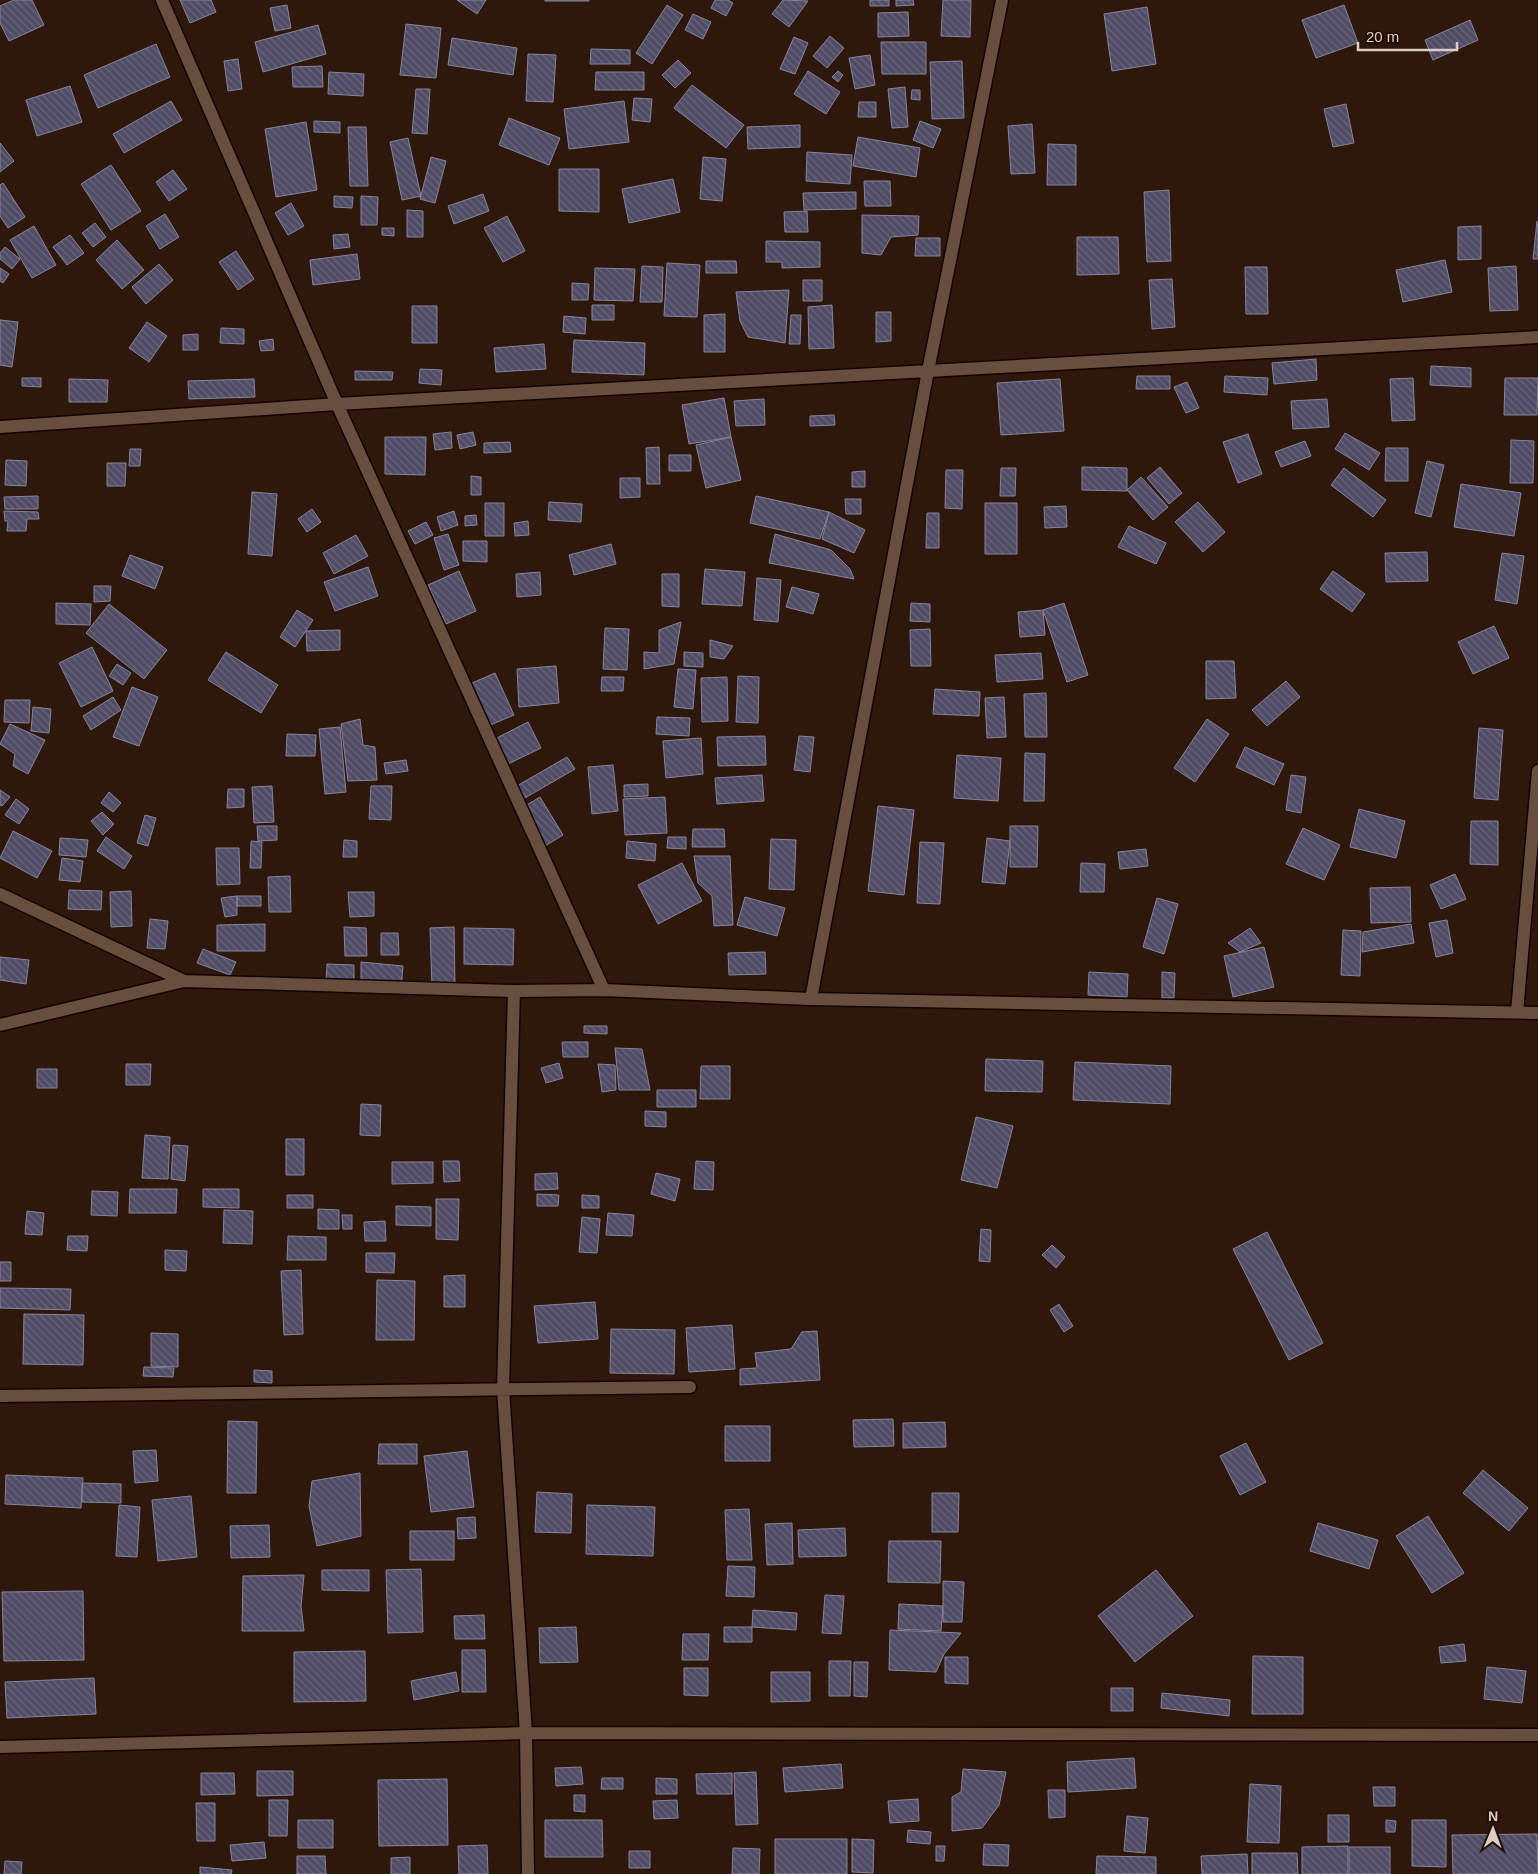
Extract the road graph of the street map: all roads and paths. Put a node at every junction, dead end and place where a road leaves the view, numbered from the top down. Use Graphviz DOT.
graph roads {
  1 [pos="162,0"];
  2 [pos="1002,0"];
  3 [pos="1538,337"];
  4 [pos="928,371"];
  5 [pos="336,404"];
  6 [pos="0,427"];
  7 [pos="1538,772"];
  8 [pos="0,894"];
  9 [pos="184,981"];
  10 [pos="604,990"];
  11 [pos="514,991"];
  12 [pos="811,999"];
  13 [pos="1517,1012"];
  14 [pos="1538,1013"];
  15 [pos="0,1025"];
  16 [pos="690,1387"];
  17 [pos="503,1389"];
  18 [pos="0,1396"];
  19 [pos="526,1734"];
  20 [pos="1538,1735"];
  21 [pos="0,1747"];
  22 [pos="528,1874"];
  1 -- 5 [label="street"];
  2 -- 4 [label="street"];
  3 -- 4 [label="street"];
  4 -- 5 [label="street"];
  4 -- 12 [label="street"];
  5 -- 6 [label="street"];
  5 -- 10 [label="street"];
  7 -- 13 [label="street"];
  8 -- 9 [label="street"];
  9 -- 11 [label="street"];
  9 -- 15 [label="street"];
  10 -- 11 [label="street"];
  10 -- 12 [label="street"];
  11 -- 17 [label="street"];
  12 -- 13 [label="street"];
  13 -- 14 [label="street"];
  16 -- 17 [label="street"];
  17 -- 18 [label="street"];
  17 -- 19 [label="street"];
  19 -- 20 [label="street"];
  19 -- 21 [label="street"];
  19 -- 22 [label="street"];
}
